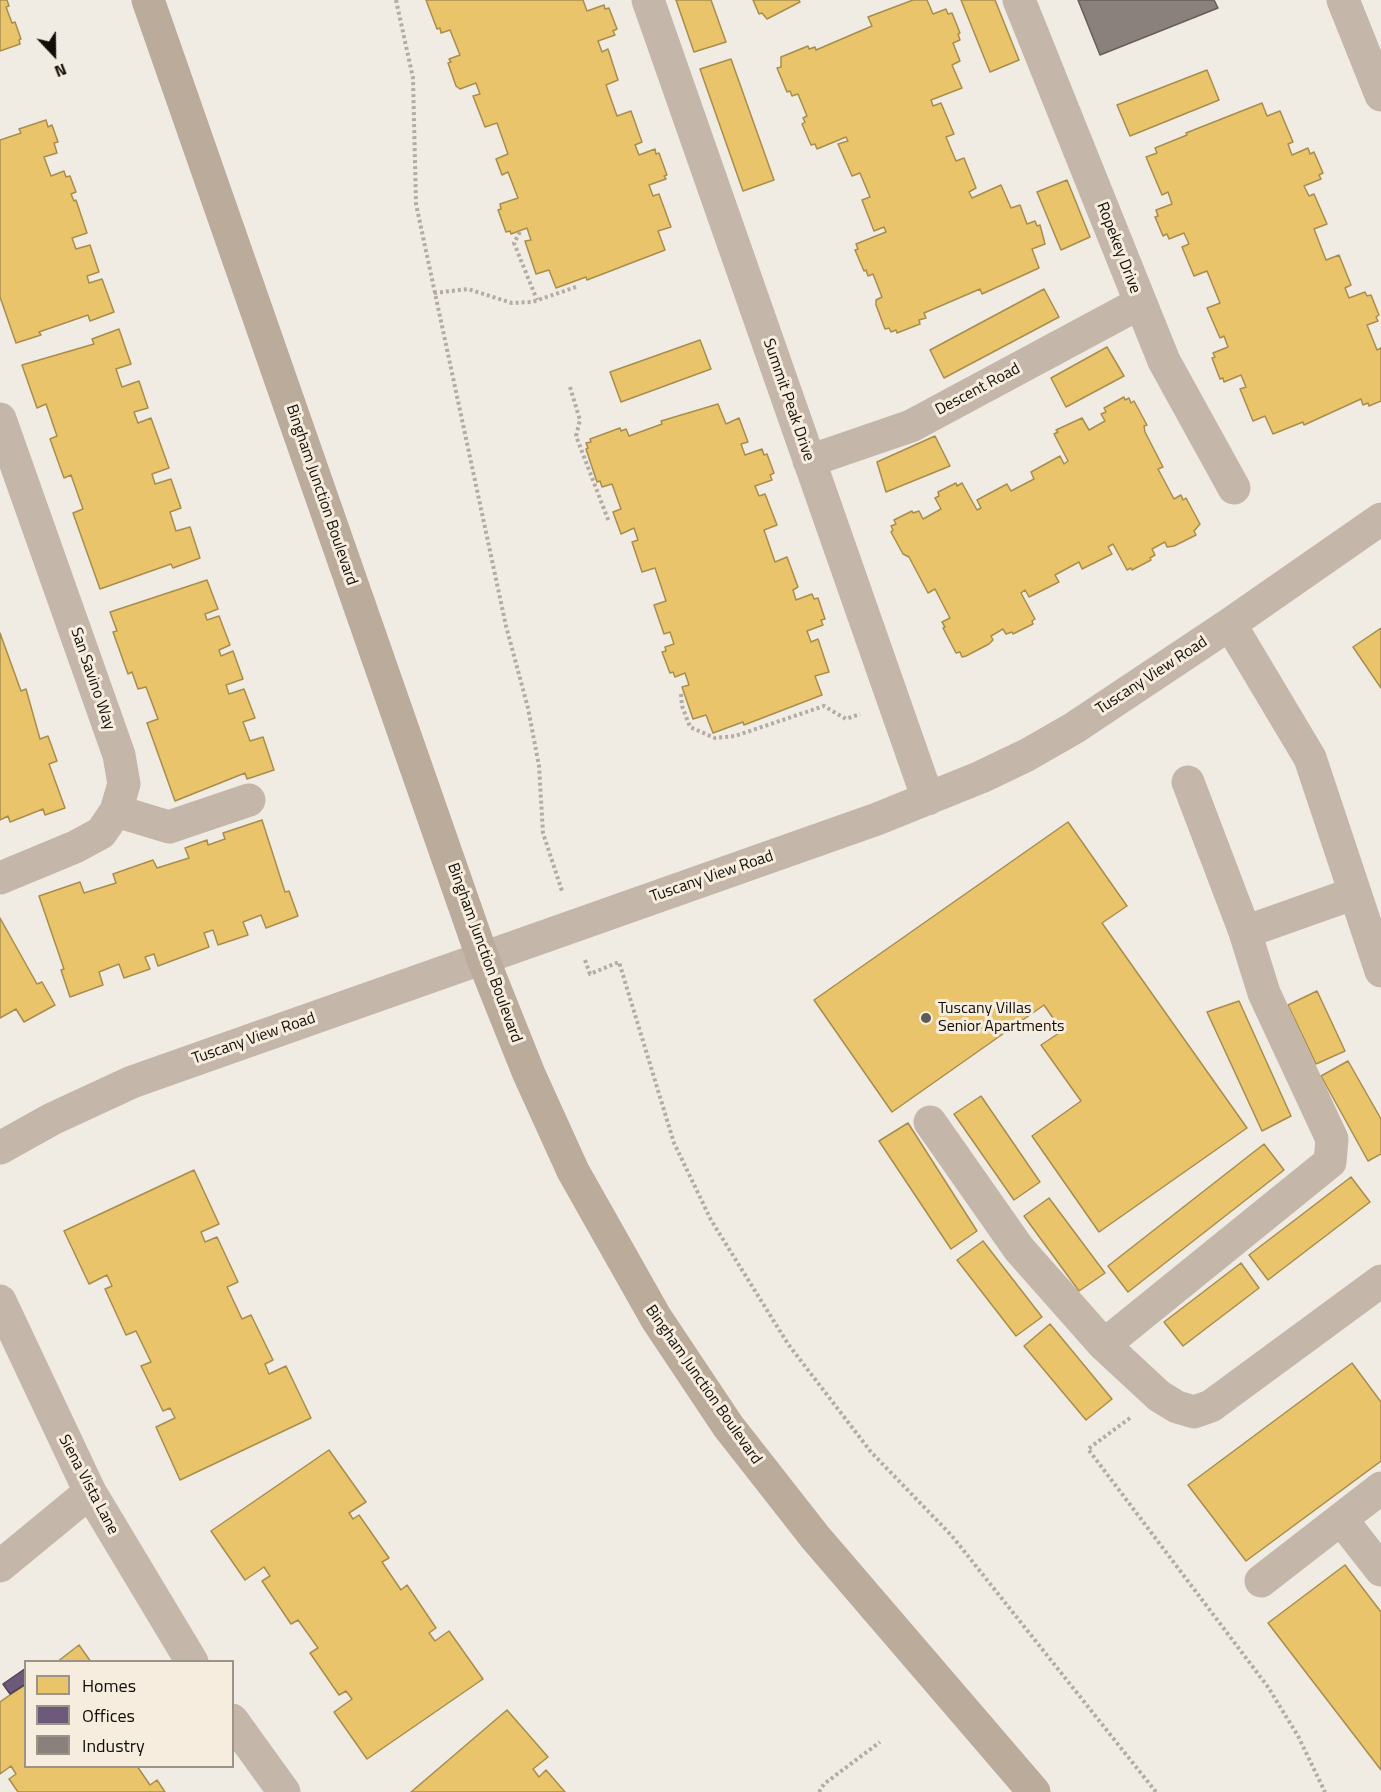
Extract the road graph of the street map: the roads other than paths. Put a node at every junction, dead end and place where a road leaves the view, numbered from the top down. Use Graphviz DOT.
graph roads {
  1 [pos="148,0"];
  2 [pos="648,0"];
  3 [pos="1019,0"];
  4 [pos="1343,0"];
  5 [pos="1381,95"];
  6 [pos="1140,303"];
  7 [pos="0,419"];
  8 [pos="810,461"];
  9 [pos="10,480"];
  10 [pos="1234,488"];
  11 [pos="1381,519"];
  12 [pos="1230,624"];
  13 [pos="1188,782"];
  14 [pos="928,799"];
  15 [pos="249,800"];
  16 [pos="116,811"];
  17 [pos="0,878"];
  18 [pos="1355,893"];
  19 [pos="1245,932"];
  20 [pos="483,958"];
  21 [pos="1381,971"];
  22 [pos="930,1122"];
  23 [pos="0,1148"];
  24 [pos="1381,1281"];
  25 [pos="0,1301"];
  26 [pos="1104,1345"];
  27 [pos="1381,1488"];
  28 [pos="90,1492"];
  29 [pos="1341,1519"];
  30 [pos="0,1566"];
  31 [pos="1381,1570"];
  32 [pos="1261,1581"];
  33 [pos="191,1660"];
  34 [pos="234,1723"];
  35 [pos="284,1792"];
  36 [pos="1034,1792"];
  1 -- 20 [label="main road, Bingham Junction Boulevard"];
  2 -- 8 [label="street, Summit Peak Drive"];
  3 -- 6 [label="street, Ropekey Drive"];
  4 -- 5 [label="street"];
  6 -- 8 [label="street, Descent Road"];
  6 -- 10 [label="street, Ropekey Drive"];
  7 -- 9 [label="street, San Savino Way"];
  8 -- 14 [label="street, Summit Peak Drive"];
  9 -- 16 [label="street, San Savino Way"];
  11 -- 12 [label="street, Tuscany View Road"];
  12 -- 14 [label="street, Tuscany View Road"];
  12 -- 18 [label="street"];
  13 -- 19 [label="street"];
  14 -- 20 [label="street, Tuscany View Road"];
  15 -- 16 [label="street"];
  16 -- 17 [label="street, San Savino Way"];
  18 -- 19 [label="street"];
  18 -- 21 [label="street"];
  19 -- 26 [label="street"];
  20 -- 23 [label="street, Tuscany View Road"];
  20 -- 36 [label="main road, Bingham Junction Boulevard"];
  22 -- 26 [label="street"];
  24 -- 26 [label="street"];
  25 -- 28 [label="street, Siena Vista Lane"];
  27 -- 29 [label="street"];
  28 -- 30 [label="street"];
  28 -- 33 [label="street, Siena Vista Lane"];
  29 -- 31 [label="street"];
  29 -- 32 [label="street"];
  34 -- 35 [label="street"];
}
